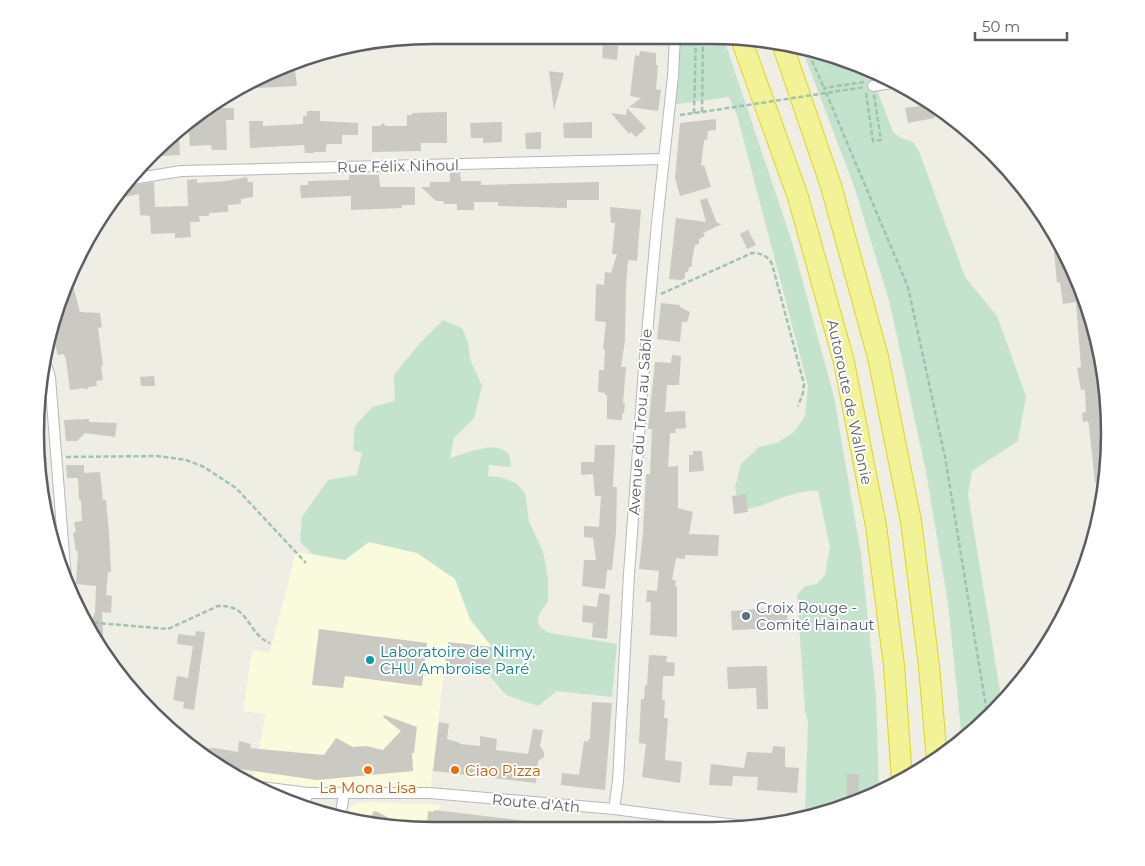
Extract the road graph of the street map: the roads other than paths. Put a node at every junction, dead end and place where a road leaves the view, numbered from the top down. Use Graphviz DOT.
graph roads {
  1 [pos="675,44"];
  2 [pos="743,45"];
  3 [pos="785,50"];
  4 [pos="884,84"];
  5 [pos="873,86"];
  6 [pos="664,159"];
  7 [pos="138,178"];
  8 [pos="49,372"];
  9 [pos="64,559"];
  10 [pos="936,751"];
  11 [pos="902,773"];
  12 [pos="275,789"];
  13 [pos="308,793"];
  14 [pos="344,794"];
  15 [pos="305,801"];
  16 [pos="614,810"];
  17 [pos="341,811"];
  18 [pos="710,822"];
  1 -- 6 [label="street, Avenue du Trou au Sable"];
  2 -- 11 [label="highway, Autoroute de Wallonie"];
  3 -- 10 [label="highway"];
  4 -- 5 [label="street"];
  6 -- 7 [label="street, Rue Félix Nihoul"];
  6 -- 16 [label="street, Avenue du Trou au Sable"];
  8 -- 9 [label="street"];
  12 -- 13 [label="street, Route d'Ath"];
  13 -- 14 [label="street, Route d'Ath"];
  13 -- 15 [label="street"];
  14 -- 16 [label="street, Route d'Ath"];
  14 -- 17 [label="street"];
  16 -- 18 [label="street, Route d'Ath"];
}
